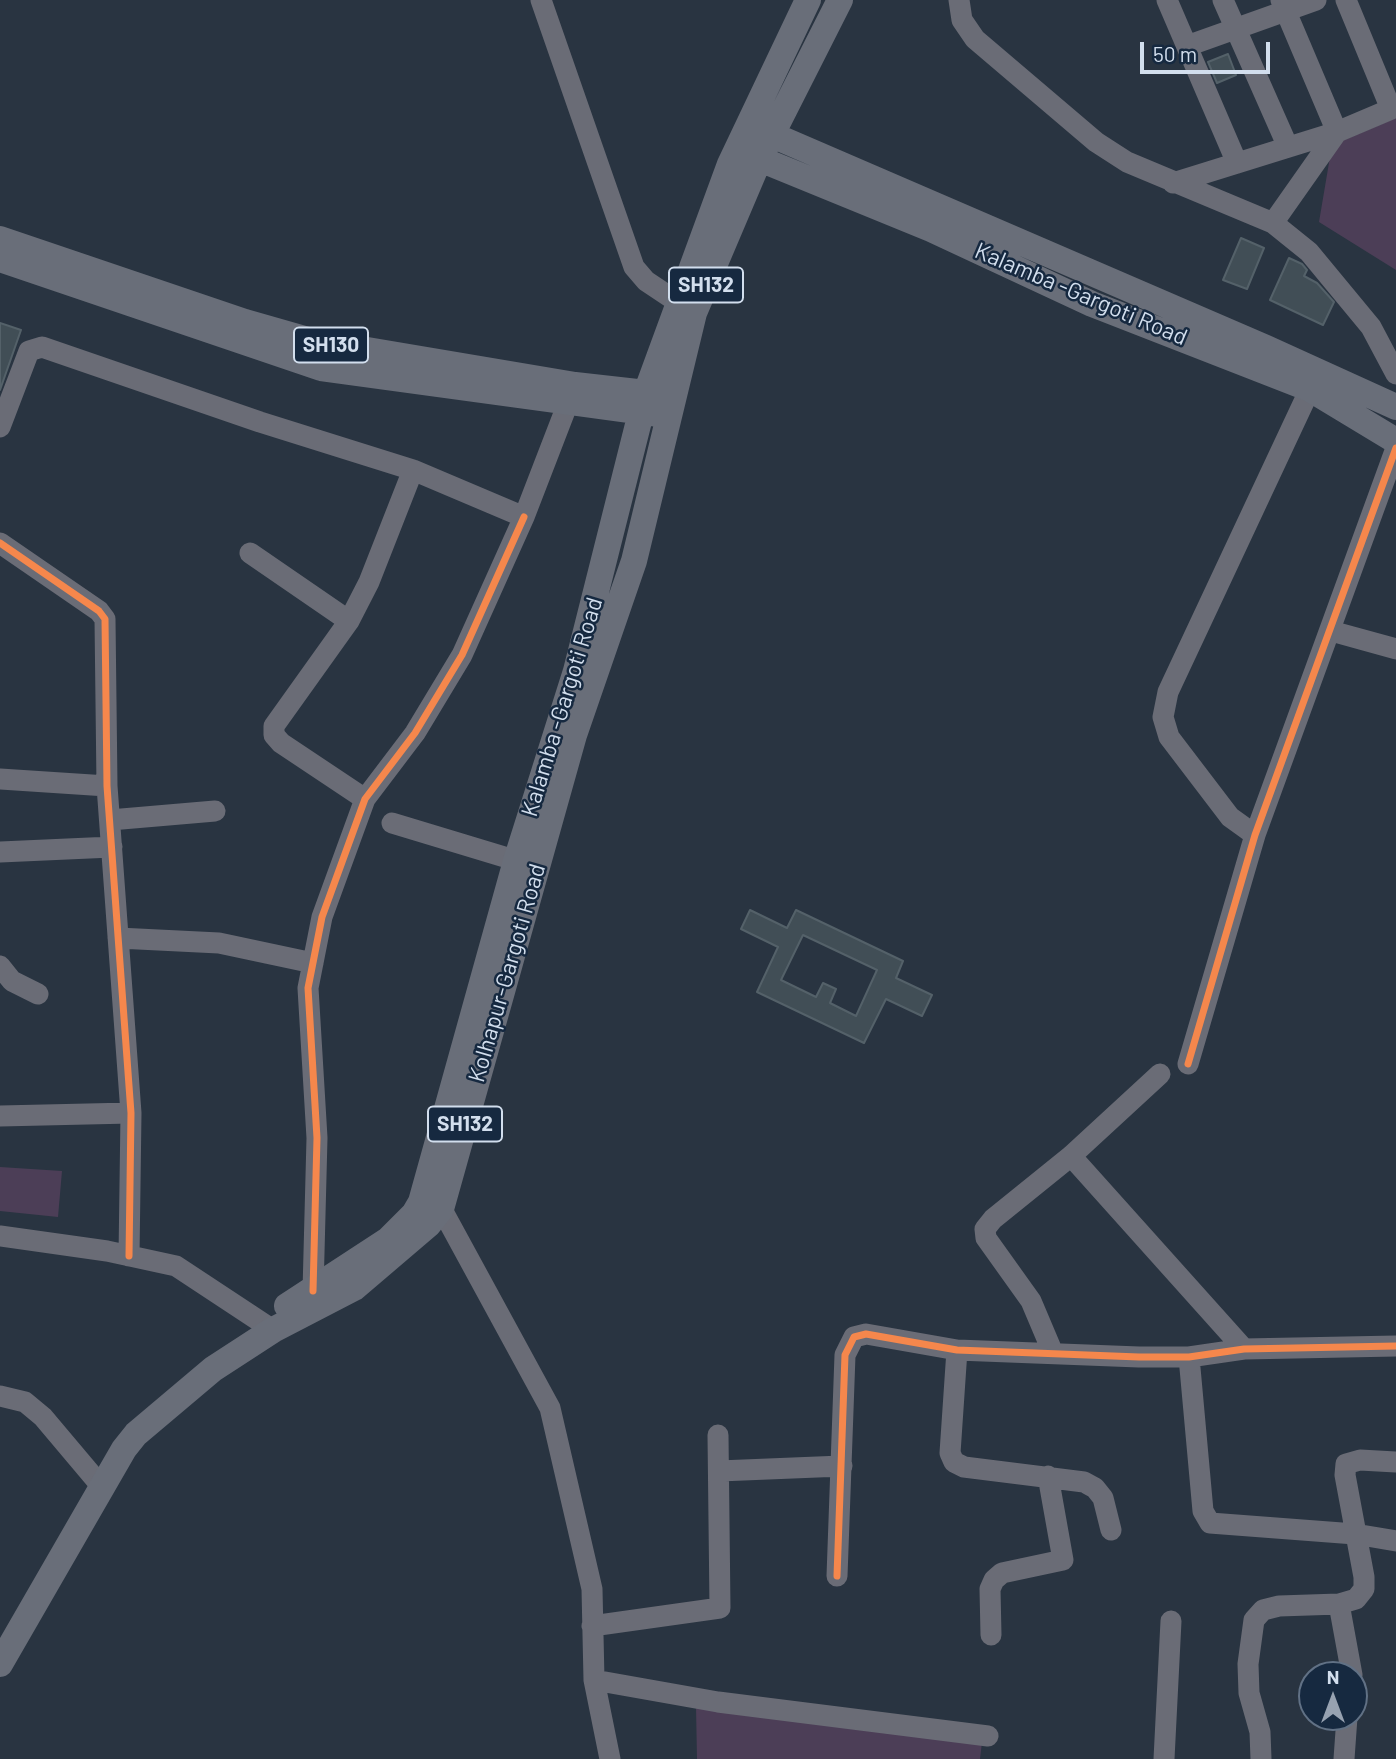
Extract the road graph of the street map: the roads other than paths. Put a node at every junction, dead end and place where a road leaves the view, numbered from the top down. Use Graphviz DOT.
graph roads {
  1 [pos="541,0"];
  2 [pos="808,0"];
  3 [pos="840,0"];
  4 [pos="959,0"];
  5 [pos="1167,0"];
  6 [pos="1223,0"];
  7 [pos="1315,0"];
  8 [pos="1346,0"];
  9 [pos="1284,6"];
  10 [pos="1237,30"];
  11 [pos="1187,46"];
  12 [pos="1394,108"];
  13 [pos="760,130"];
  14 [pos="1337,132"];
  15 [pos="1288,147"];
  16 [pos="748,155"];
  17 [pos="1237,163"];
  18 [pos="1172,183"];
  19 [pos="1273,223"];
  20 [pos="0,239"];
  21 [pos="0,259"];
  22 [pos="686,307"];
  23 [pos="1396,374"];
  24 [pos="1310,389"];
  25 [pos="571,394"];
  26 [pos="644,402"];
  27 [pos="673,406"];
  28 [pos="1396,407"];
  29 [pos="1,422"];
  30 [pos="1396,440"];
  31 [pos="1396,447"];
  32 [pos="413,470"];
  33 [pos="524,517"];
  34 [pos="0,542"];
  35 [pos="250,553"];
  36 [pos="349,621"];
  37 [pos="1331,631"];
  38 [pos="1396,649"];
  39 [pos="0,779"];
  40 [pos="107,786"];
  41 [pos="365,799"];
  42 [pos="215,811"];
  43 [pos="110,820"];
  44 [pos="392,823"];
  45 [pos="1255,835"];
  46 [pos="112,847"];
  47 [pos="0,852"];
  48 [pos="527,864"];
  49 [pos="118,938"];
  50 [pos="313,963"];
  51 [pos="0,969"];
  52 [pos="38,994"];
  53 [pos="1188,1064"];
  54 [pos="1160,1074"];
  55 [pos="131,1114"];
  56 [pos="0,1116"];
  57 [pos="1071,1156"];
  58 [pos="427,1181"];
  59 [pos="441,1209"];
  60 [pos="0,1236"];
  61 [pos="129,1256"];
  62 [pos="313,1291"];
  63 [pos="267,1325"];
  64 [pos="1396,1346"];
  65 [pos="1244,1349"];
  66 [pos="957,1350"];
  67 [pos="1053,1353"];
  68 [pos="1189,1357"];
  69 [pos="0,1396"];
  70 [pos="719,1436"];
  71 [pos="1396,1462"];
  72 [pos="842,1466"];
  73 [pos="719,1471"];
  74 [pos="1048,1476"];
  75 [pos="97,1481"];
  76 [pos="1111,1530"];
  77 [pos="1355,1534"];
  78 [pos="1396,1541"];
  79 [pos="837,1576"];
  80 [pos="1339,1604"];
  81 [pos="1171,1621"];
  82 [pos="592,1626"];
  83 [pos="0,1634"];
  84 [pos="991,1635"];
  85 [pos="1349,1661"];
  86 [pos="0,1664"];
  87 [pos="594,1680"];
  88 [pos="1346,1731"];
  89 [pos="988,1736"];
  90 [pos="610,1759"];
  91 [pos="1164,1759"];
  92 [pos="1261,1759"];
  93 [pos="1344,1759"];
  1 -- 22 [label="street"];
  2 -- 13 [label="main road, Kalamba -Gargoti Road"];
  3 -- 13 [label="main road, Kalamba -Gargoti Road"];
  4 -- 18 [label="street"];
  5 -- 11 [label="street"];
  6 -- 10 [label="street"];
  7 -- 9 [label="street"];
  8 -- 12 [label="street"];
  9 -- 10 [label="street"];
  9 -- 14 [label="street"];
  10 -- 11 [label="street"];
  10 -- 15 [label="street"];
  11 -- 17 [label="street"];
  12 -- 14 [label="street"];
  13 -- 16 [label="main road, Kalamba -Gargoti Road"];
  13 -- 28 [label="main road"];
  14 -- 15 [label="street"];
  14 -- 19 [label="street"];
  15 -- 17 [label="street"];
  16 -- 22 [label="main road, Kalamba -Gargoti Road"];
  16 -- 24 [label="main road, Kalamba -Gargoti Road"];
  17 -- 18 [label="street"];
  18 -- 19 [label="street"];
  19 -- 23 [label="street"];
  20 -- 25 [label="main road, SH130"];
  21 -- 25 [label="main road, SH130"];
  22 -- 26 [label="main road, Kalamba -Gargoti Road"];
  22 -- 27 [label="main road, Kolhapur-Gargoti Road / SH132"];
  24 -- 30 [label="main road, Kalamba -Gargoti Road"];
  24 -- 45 [label="street"];
  25 -- 26 [label="main road, SH130"];
  25 -- 33 [label="street"];
  26 -- 27 [label="main road, SH130"];
  26 -- 48 [label="main road, Kalamba -Gargoti Road"];
  27 -- 48 [label="main road, Kolhapur-Gargoti Road / SH132"];
  29 -- 32 [label="street"];
  31 -- 37 [label="street"];
  32 -- 33 [label="street"];
  32 -- 36 [label="street"];
  33 -- 41 [label="street"];
  34 -- 40 [label="street"];
  35 -- 36 [label="street"];
  36 -- 41 [label="street"];
  37 -- 38 [label="street"];
  37 -- 45 [label="street"];
  39 -- 40 [label="street"];
  40 -- 43 [label="street"];
  41 -- 50 [label="street"];
  42 -- 43 [label="street"];
  43 -- 46 [label="street"];
  44 -- 48 [label="street"];
  45 -- 53 [label="street"];
  46 -- 47 [label="street"];
  46 -- 49 [label="street"];
  48 -- 58 [label="main road, Kalamba -Gargoti Road"];
  48 -- 59 [label="main road, Kolhapur-Gargoti Road / SH132"];
  49 -- 50 [label="street"];
  49 -- 55 [label="street"];
  50 -- 62 [label="street"];
  51 -- 52 [label="street"];
  54 -- 57 [label="street"];
  55 -- 56 [label="street"];
  55 -- 61 [label="street"];
  57 -- 65 [label="street"];
  57 -- 67 [label="street"];
  58 -- 59 [label="street"];
  58 -- 62 [label="main road, Kalamba -Gargoti Road"];
  59 -- 63 [label="main road, Kolhapur-Gargoti Road / SH132"];
  59 -- 82 [label="street"];
  60 -- 61 [label="street"];
  61 -- 63 [label="street"];
  62 -- 63 [label="main road, Kalamba -Gargoti Road"];
  63 -- 75 [label="main road, Kolhapur-Gargoti Road / SH132"];
  64 -- 65 [label="street"];
  65 -- 68 [label="street"];
  66 -- 67 [label="street"];
  66 -- 72 [label="street"];
  66 -- 74 [label="street"];
  67 -- 68 [label="street"];
  68 -- 77 [label="street"];
  69 -- 75 [label="street"];
  70 -- 73 [label="street"];
  71 -- 77 [label="street"];
  72 -- 73 [label="street"];
  72 -- 79 [label="street"];
  73 -- 82 [label="street"];
  74 -- 76 [label="street"];
  74 -- 84 [label="street"];
  75 -- 83 [label="main road"];
  75 -- 86 [label="main road, Kolhapur-Gargoti Road / SH132"];
  77 -- 78 [label="street"];
  77 -- 80 [label="street"];
  80 -- 85 [label="street"];
  80 -- 92 [label="street"];
  81 -- 91 [label="street"];
  82 -- 87 [label="street"];
  87 -- 89 [label="street"];
  87 -- 90 [label="street"];
  88 -- 93 [label="street"];
}
